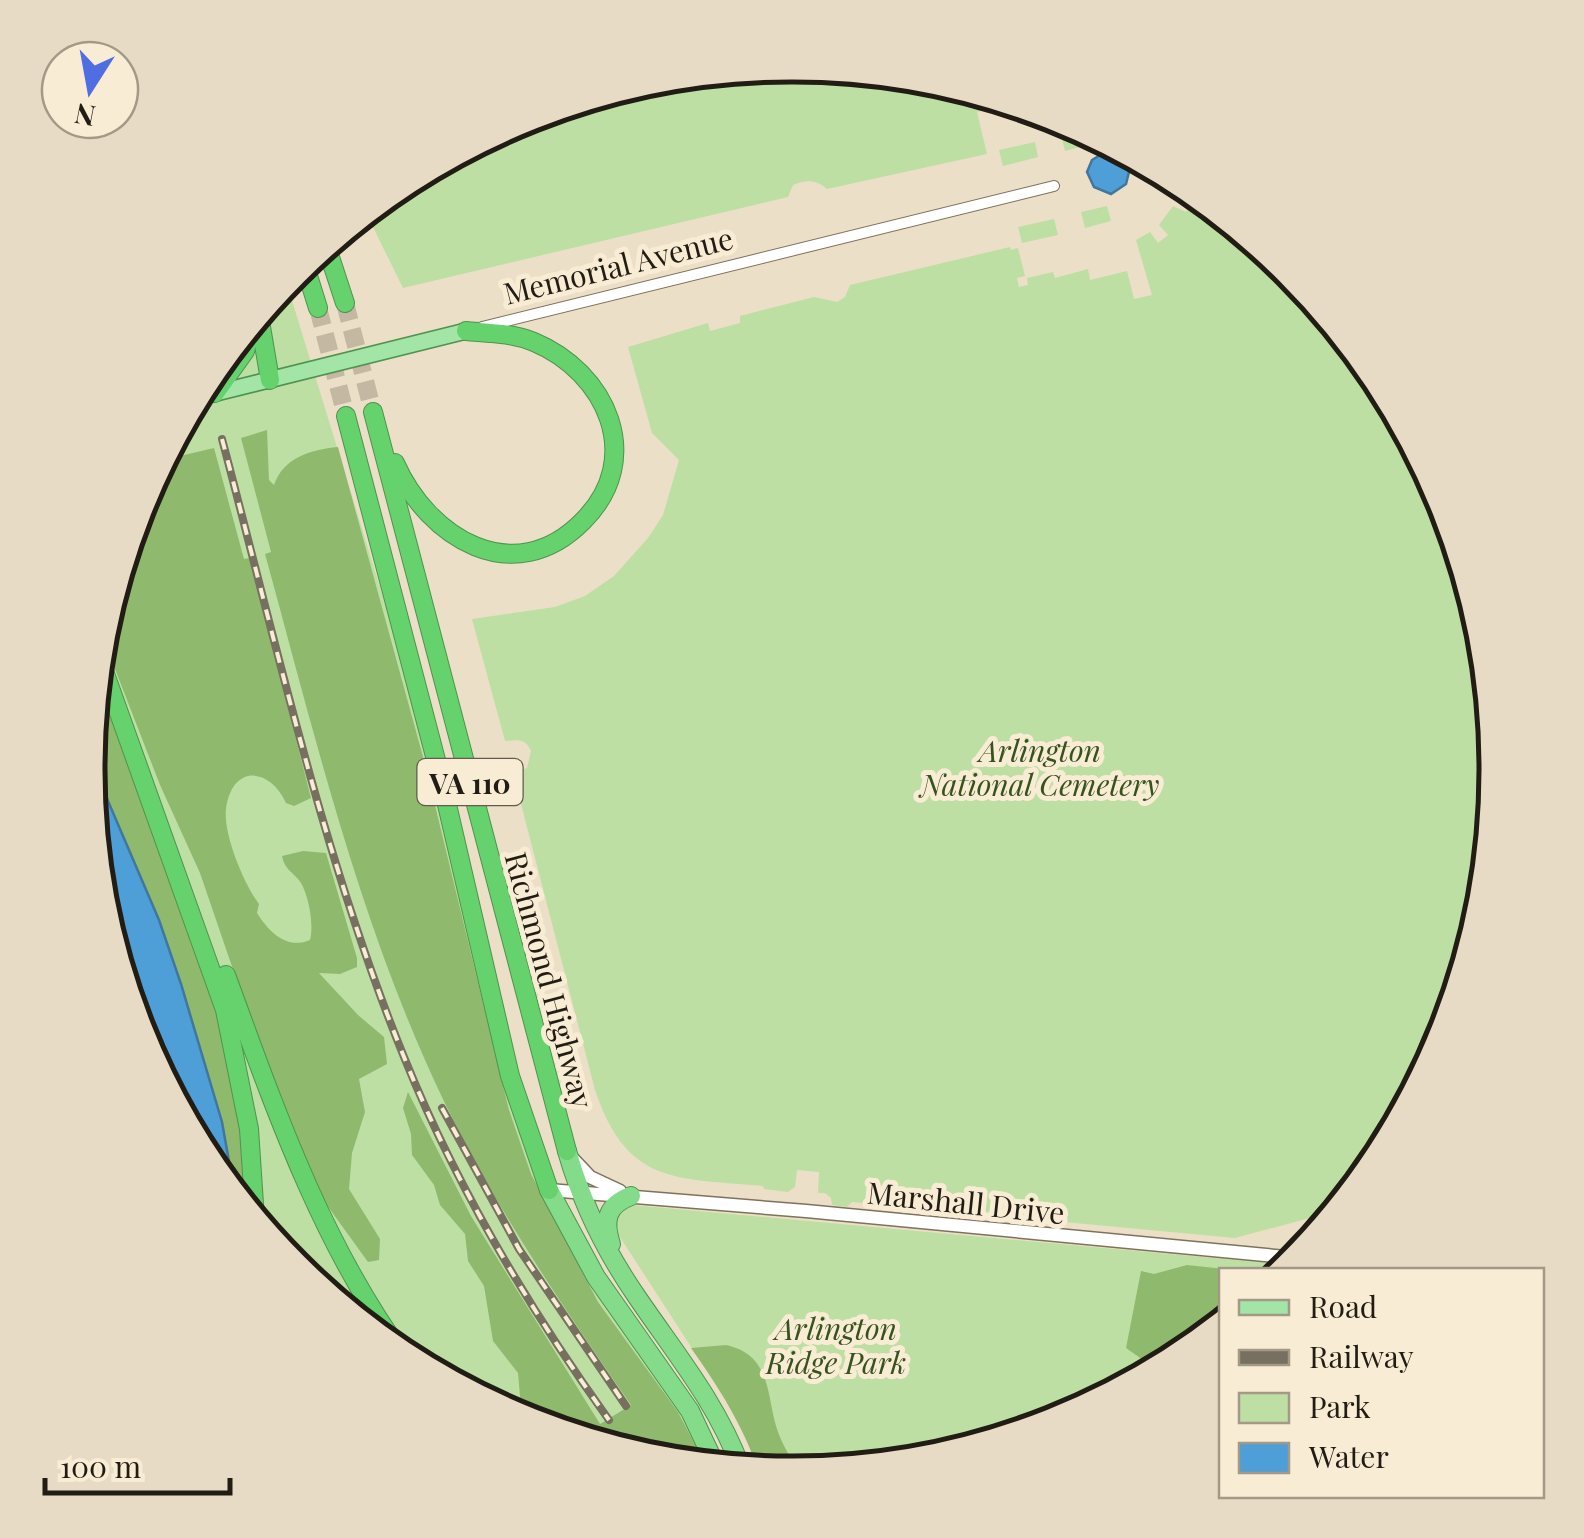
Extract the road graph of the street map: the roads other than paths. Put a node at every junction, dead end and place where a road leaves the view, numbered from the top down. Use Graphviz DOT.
graph roads {
  1 [pos="1054,186"];
  2 [pos="331,261"];
  3 [pos="310,281"];
  4 [pos="345,303"];
  5 [pos="318,308"];
  6 [pos="466,331"];
  7 [pos="262,333"];
  8 [pos="270,380"];
  9 [pos="218,393"];
  10 [pos="346,416"];
  11 [pos="110,688"];
  12 [pos="191,909"];
  13 [pos="567,1151"];
  14 [pos="549,1190"];
  15 [pos="580,1192"];
  16 [pos="253,1194"];
  17 [pos="632,1196"];
  18 [pos="1275,1256"];
  19 [pos="621,1272"];
  20 [pos="379,1318"];
  21 [pos="709,1451"];
  22 [pos="735,1453"];
  1 -- 6 [label="street, Memorial Avenue"];
  2 -- 4 [label="highway"];
  3 -- 5 [label="highway"];
  6 -- 8 [label="main road, Memorial Avenue"];
  6 -- 13 [label="highway, Richmond Highway / VA 110"];
  7 -- 8 [label="highway"];
  8 -- 9 [label="main road, Memorial Avenue"];
  10 -- 14 [label="highway, Richmond Highway / VA 110"];
  11 -- 12 [label="highway"];
  12 -- 16 [label="highway"];
  12 -- 20 [label="highway"];
  13 -- 15 [label="highway, Richmond Highway / VA 110"];
  13 -- 17 [label="street, Marshall Drive"];
  14 -- 15 [label="street, Marshall Drive"];
  14 -- 21 [label="highway, Richmond Highway / VA 110"];
  15 -- 17 [label="street, Marshall Drive"];
  15 -- 19 [label="highway, Richmond Highway / VA 110"];
  17 -- 18 [label="street, Marshall Drive"];
  17 -- 19 [label="highway"];
  19 -- 22 [label="highway, Richmond Highway / VA 110"];
}
